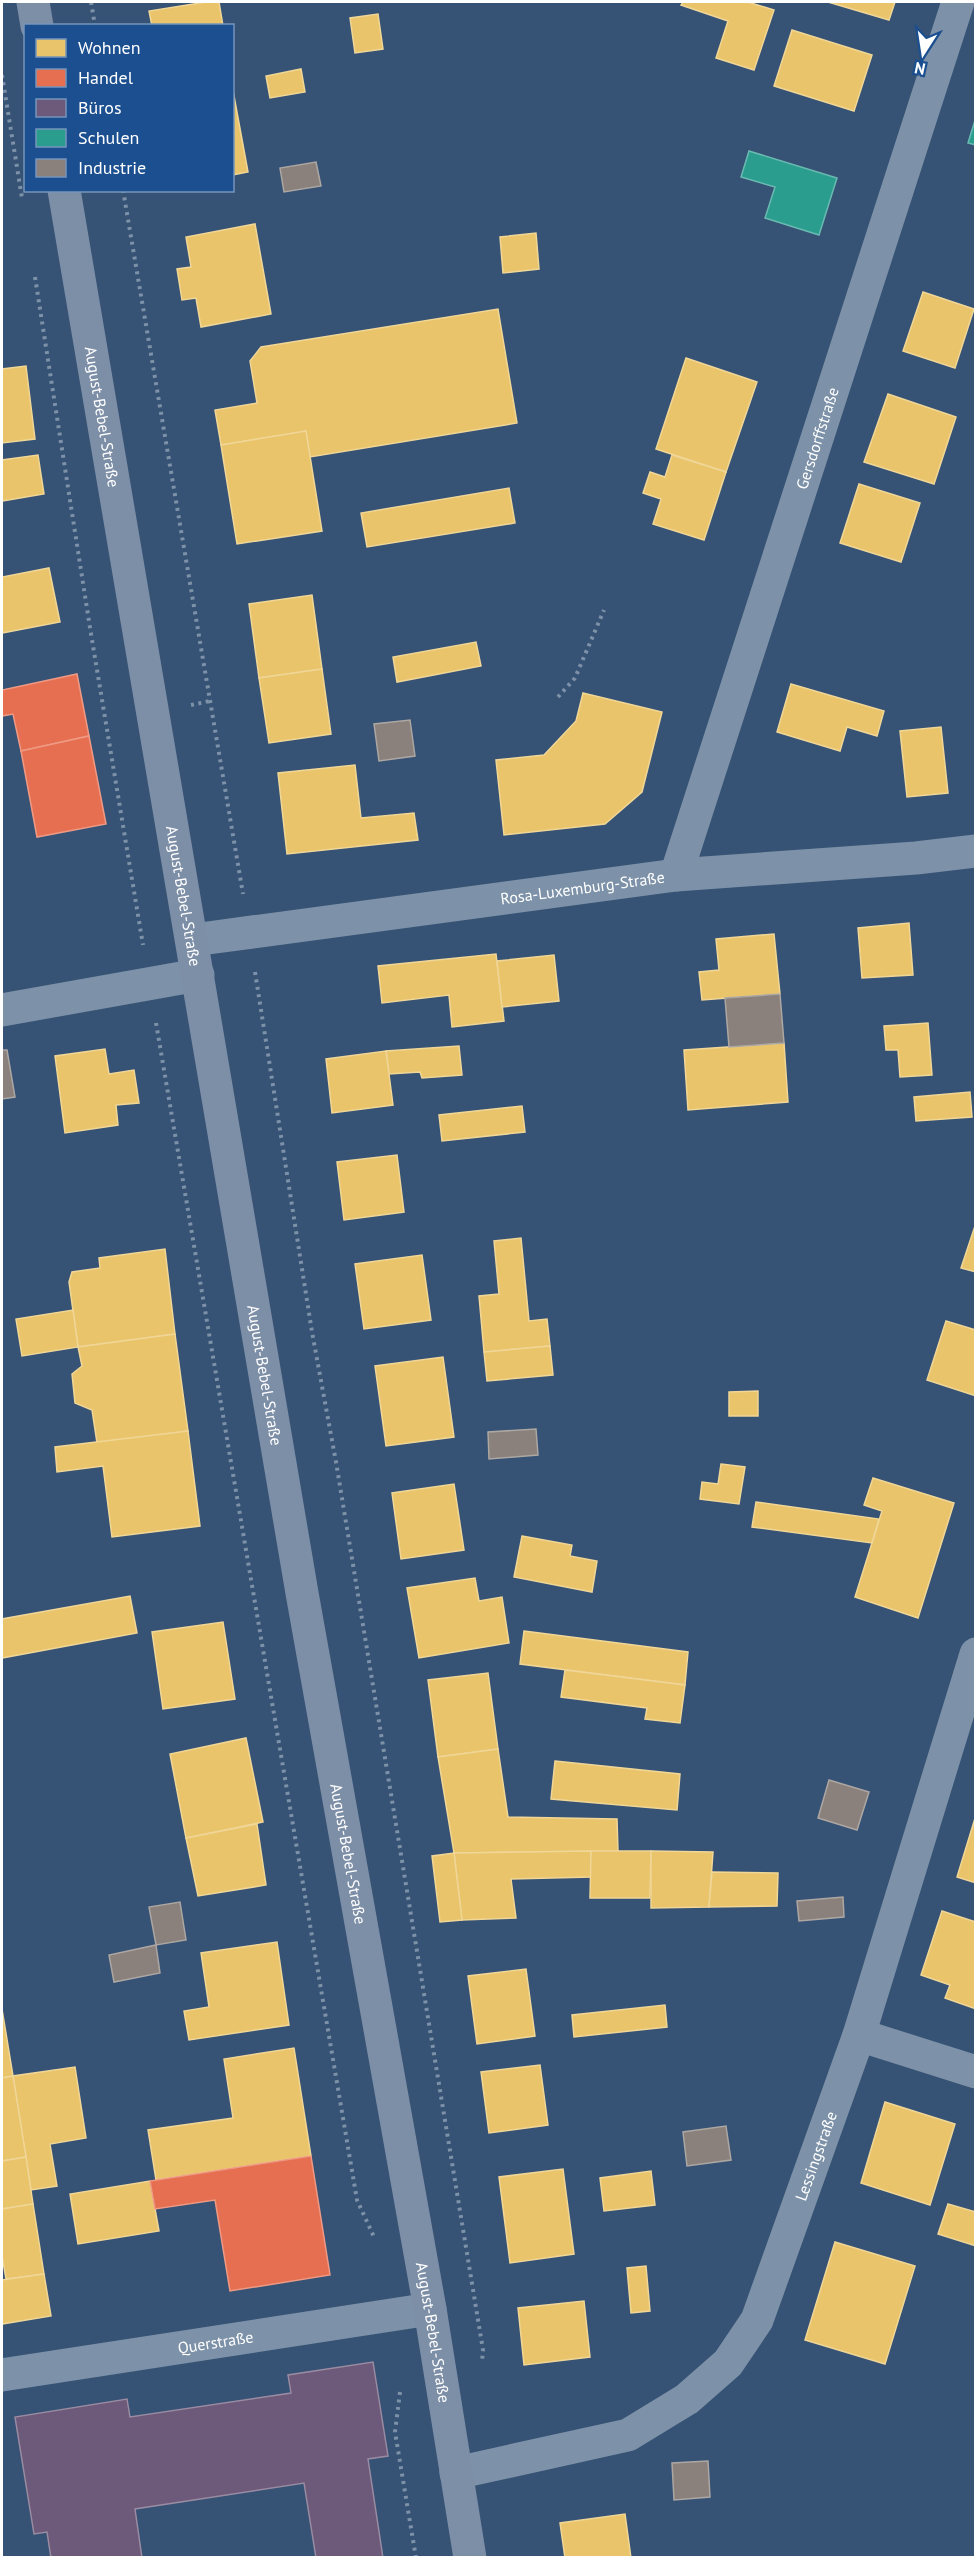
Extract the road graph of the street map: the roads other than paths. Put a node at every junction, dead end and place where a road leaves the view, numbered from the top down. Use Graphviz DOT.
graph roads {
  1 [pos="33,2"];
  2 [pos="958,2"];
  3 [pos="37,24"];
  4 [pos="64,192"];
  5 [pos="975,851"];
  6 [pos="676,875"];
  7 [pos="193,940"];
  8 [pos="198,975"];
  9 [pos="2,1010"];
  10 [pos="975,1654"];
  11 [pos="859,2035"];
  12 [pos="975,2072"];
  13 [pos="430,2309"];
  14 [pos="2,2375"];
  15 [pos="456,2473"];
  16 [pos="470,2558"];
  1 -- 3 [label="main road"];
  2 -- 6 [label="street, Gersdorffstraße"];
  4 -- 7 [label="main road, August-Bebel-Straße"];
  5 -- 6 [label="street, Rosa-Luxemburg-Straße"];
  6 -- 7 [label="street, Rosa-Luxemburg-Straße"];
  7 -- 8 [label="main road, August-Bebel-Straße"];
  8 -- 9 [label="street"];
  8 -- 13 [label="main road, August-Bebel-Straße"];
  10 -- 11 [label="street, Lessingstraße"];
  11 -- 12 [label="street"];
  11 -- 15 [label="street, Lessingstraße"];
  13 -- 14 [label="street, Querstraße"];
  13 -- 15 [label="main road, August-Bebel-Straße"];
  15 -- 16 [label="main road, August-Bebel-Straße"];
}
